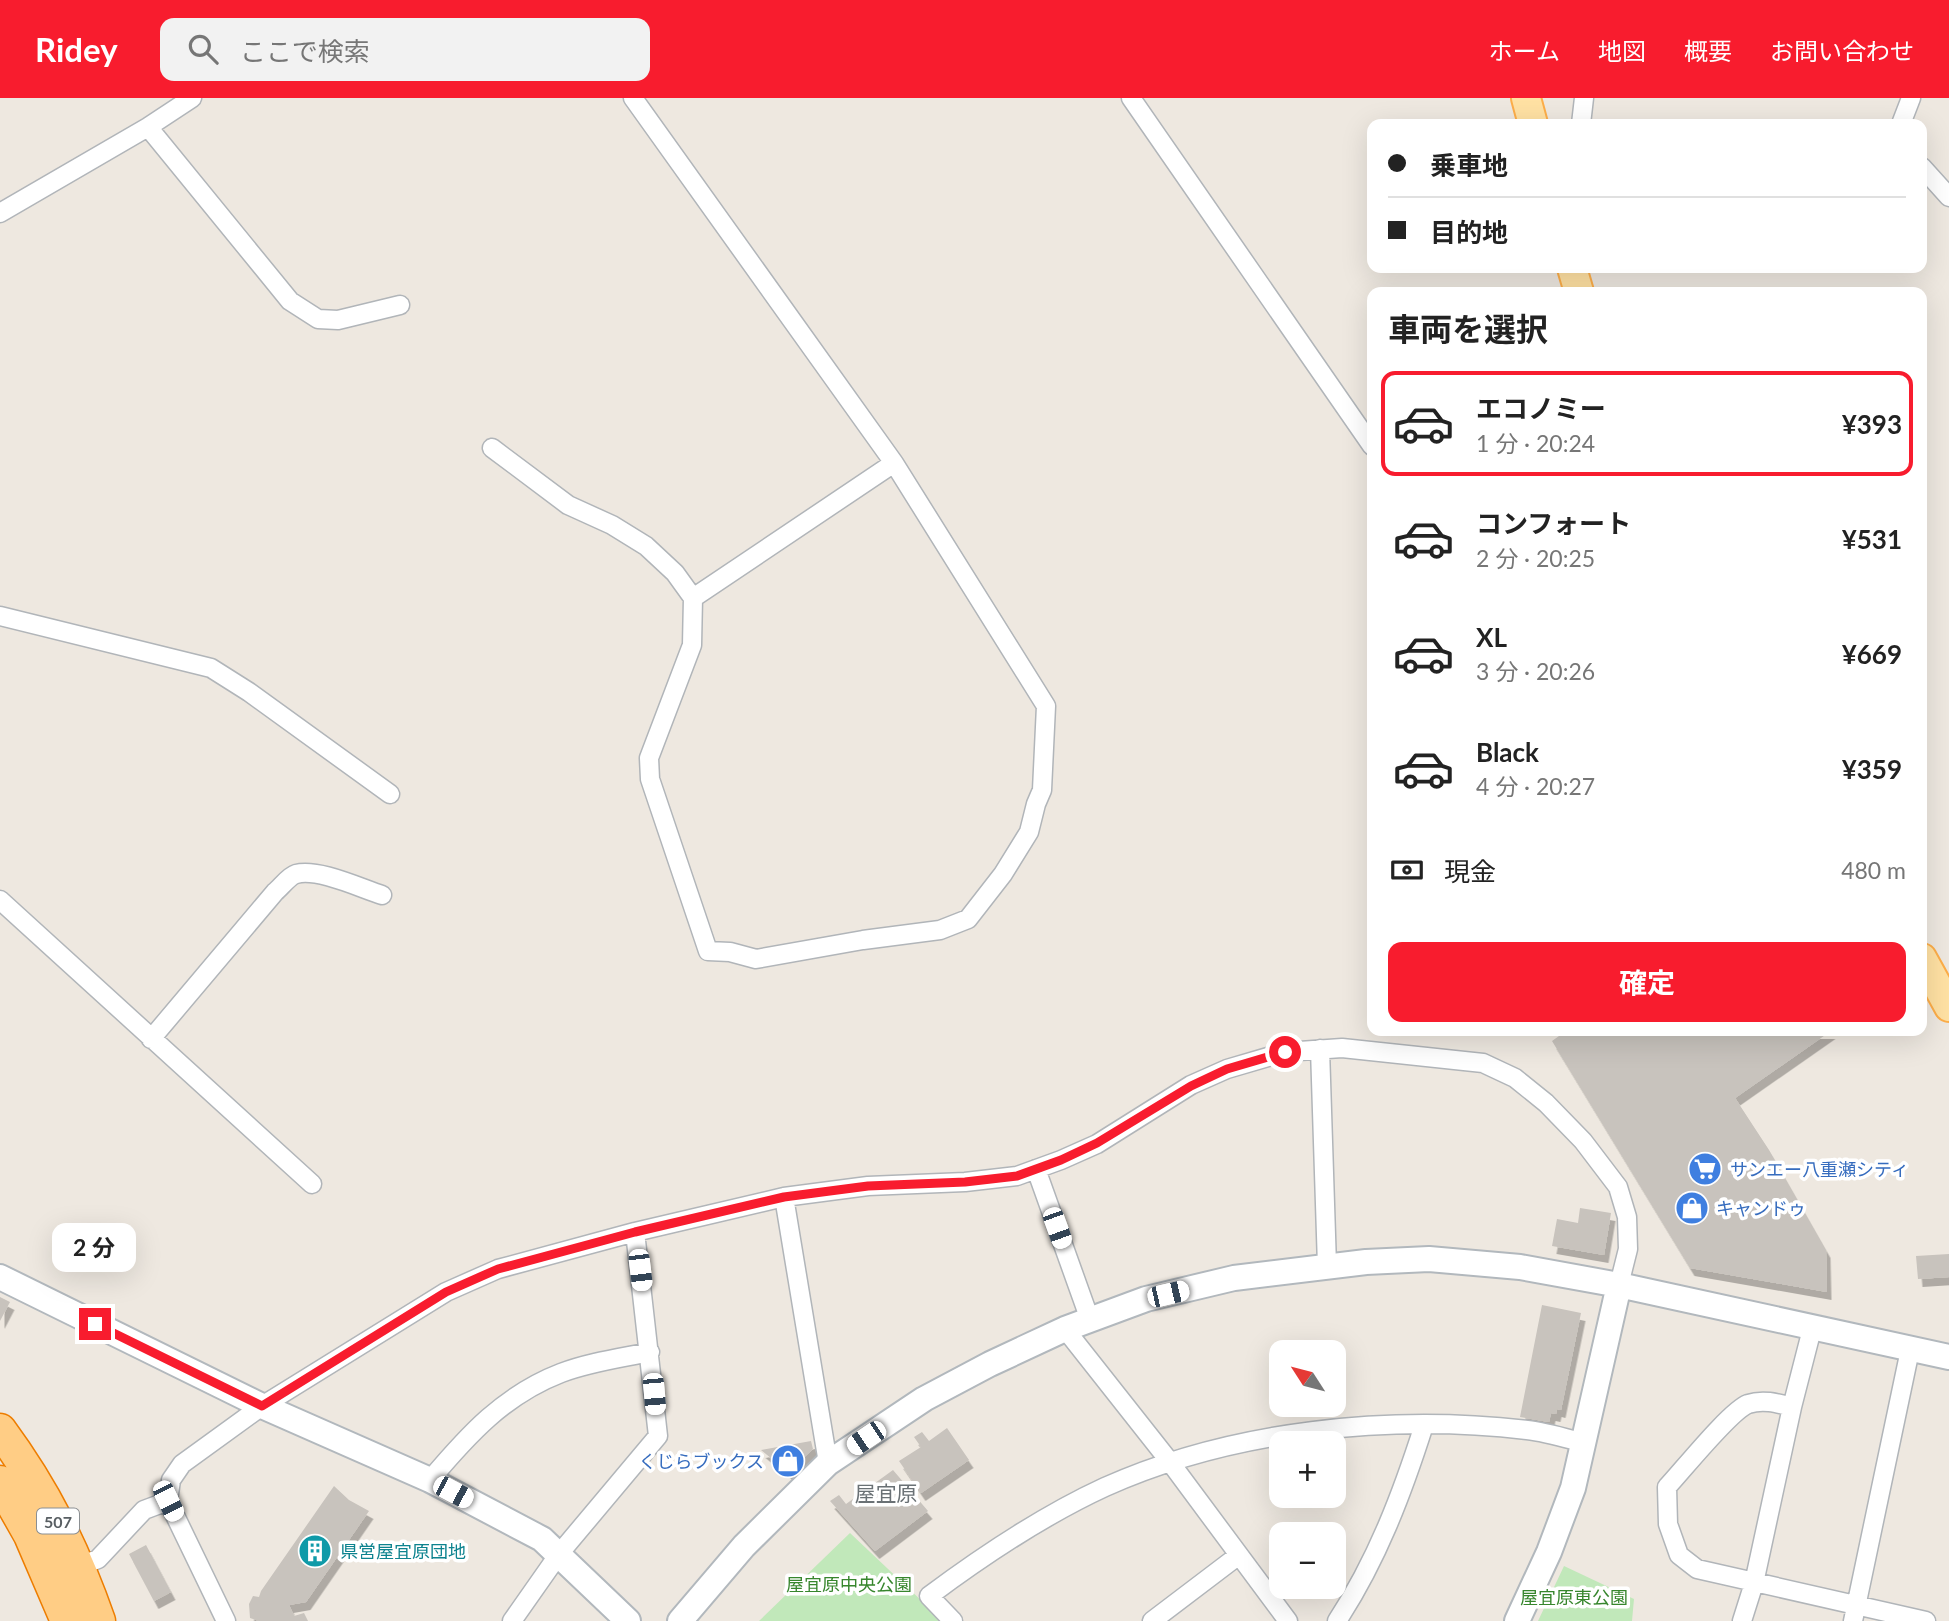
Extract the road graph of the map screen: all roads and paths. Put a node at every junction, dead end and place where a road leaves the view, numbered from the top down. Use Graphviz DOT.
graph roads {
  1 [pos="192,98"];
  2 [pos="633,98"];
  3 [pos="1131,98"];
  4 [pos="1526,98"];
  5 [pos="1584,98"];
  6 [pos="1911,98"];
  7 [pos="1532,119"];
  8 [pos="1582,119"];
  9 [pos="1902,119"];
  10 [pos="148,127"];
  11 [pos="1927,173"];
  12 [pos="1949,197"];
  13 [pos="0,213"];
  14 [pos="400,305"];
  15 [pos="1367,439"];
  16 [pos="492,448"];
  17 [pos="894,463"];
  18 [pos="693,598"];
  19 [pos="0,616"];
  20 [pos="390,794"];
  21 [pos="382,895"];
  22 [pos="0,900"];
  23 [pos="1927,967"];
  24 [pos="1949,1007"];
  25 [pos="152,1039"];
  26 [pos="1320,1049"];
  27 [pos="1036,1169"];
  28 [pos="312,1184"];
  29 [pos="784,1197"];
  30 [pos="635,1232"];
  31 [pos="1327,1266"];
  32 [pos="0,1277"];
  33 [pos="1619,1285"];
  34 [pos="1090,1320"];
  35 [pos="1065,1329"];
  36 [pos="1812,1329"];
  37 [pos="1910,1350"];
  38 [pos="650,1352"];
  39 [pos="1949,1357"];
  40 [pos="262,1406"];
  41 [pos="1791,1407"];
  42 [pos="1424,1424"];
  43 [pos="0,1430"];
  44 [pos="1584,1443"];
  45 [pos="1170,1462"];
  46 [pos="828,1463"];
  47 [pos="430,1480"];
  48 [pos="0,1482"];
  49 [pos="168,1501"];
  50 [pos="559,1554"];
  51 [pos="1239,1555"];
  52 [pos="80,1566"];
  53 [pos="1754,1583"];
  54 [pos="1855,1614"];
  55 [pos="67,1621"];
  56 [pos="99,1621"];
  57 [pos="226,1621"];
  58 [pos="512,1621"];
  59 [pos="628,1621"];
  60 [pos="680,1621"];
  61 [pos="953,1621"];
  62 [pos="1152,1621"];
  63 [pos="1288,1621"];
  64 [pos="1337,1621"];
  65 [pos="1517,1621"];
  66 [pos="1742,1621"];
  67 [pos="1926,1621"];
  1 -- 10 [label="street"];
  2 -- 17 [label="street"];
  3 -- 15 [label="street"];
  4 -- 7 [label="main road"];
  5 -- 8 [label="street"];
  6 -- 9 [label="street"];
  10 -- 13 [label="street"];
  10 -- 14 [label="street"];
  11 -- 12 [label="street"];
  16 -- 18 [label="street"];
  17 -- 18 [label="street"];
  17 -- 18 [label="street"];
  19 -- 20 [label="street"];
  21 -- 25 [label="street"];
  22 -- 25 [label="street"];
  23 -- 24 [label="main road"];
  25 -- 28 [label="street"];
  26 -- 27 [label="street"];
  26 -- 31 [label="street"];
  26 -- 33 [label="street"];
  27 -- 29 [label="street"];
  27 -- 34 [label="street"];
  29 -- 30 [label="street"];
  29 -- 46 [label="street"];
  30 -- 38 [label="street"];
  30 -- 40 [label="street"];
  31 -- 33 [label="street"];
  31 -- 34 [label="street"];
  32 -- 40 [label="street"];
  33 -- 36 [label="street"];
  33 -- 44 [label="street"];
  34 -- 35 [label="street"];
  35 -- 45 [label="street"];
  35 -- 46 [label="street"];
  36 -- 37 [label="street"];
  36 -- 41 [label="street"];
  37 -- 39 [label="street"];
  37 -- 54 [label="street"];
  38 -- 47 [label="street"];
  38 -- 50 [label="street"];
  40 -- 47 [label="street"];
  40 -- 49 [label="street"];
  41 -- 53 [label="street"];
  41 -- 53 [label="street"];
  42 -- 44 [label="street"];
  42 -- 45 [label="street"];
  42 -- 64 [label="street"];
  43 -- 52 [label="highway, 507"];
  44 -- 65 [label="street"];
  45 -- 51 [label="street"];
  45 -- 61 [label="street"];
  46 -- 60 [label="street"];
  47 -- 50 [label="street"];
  48 -- 55 [label="highway, 507"];
  49 -- 52 [label="street"];
  49 -- 57 [label="street"];
  50 -- 58 [label="street"];
  50 -- 59 [label="street"];
  51 -- 62 [label="street"];
  51 -- 63 [label="street"];
  52 -- 56 [label="highway, 507"];
  53 -- 54 [label="street"];
  53 -- 66 [label="street"];
  54 -- 67 [label="street"];
}
